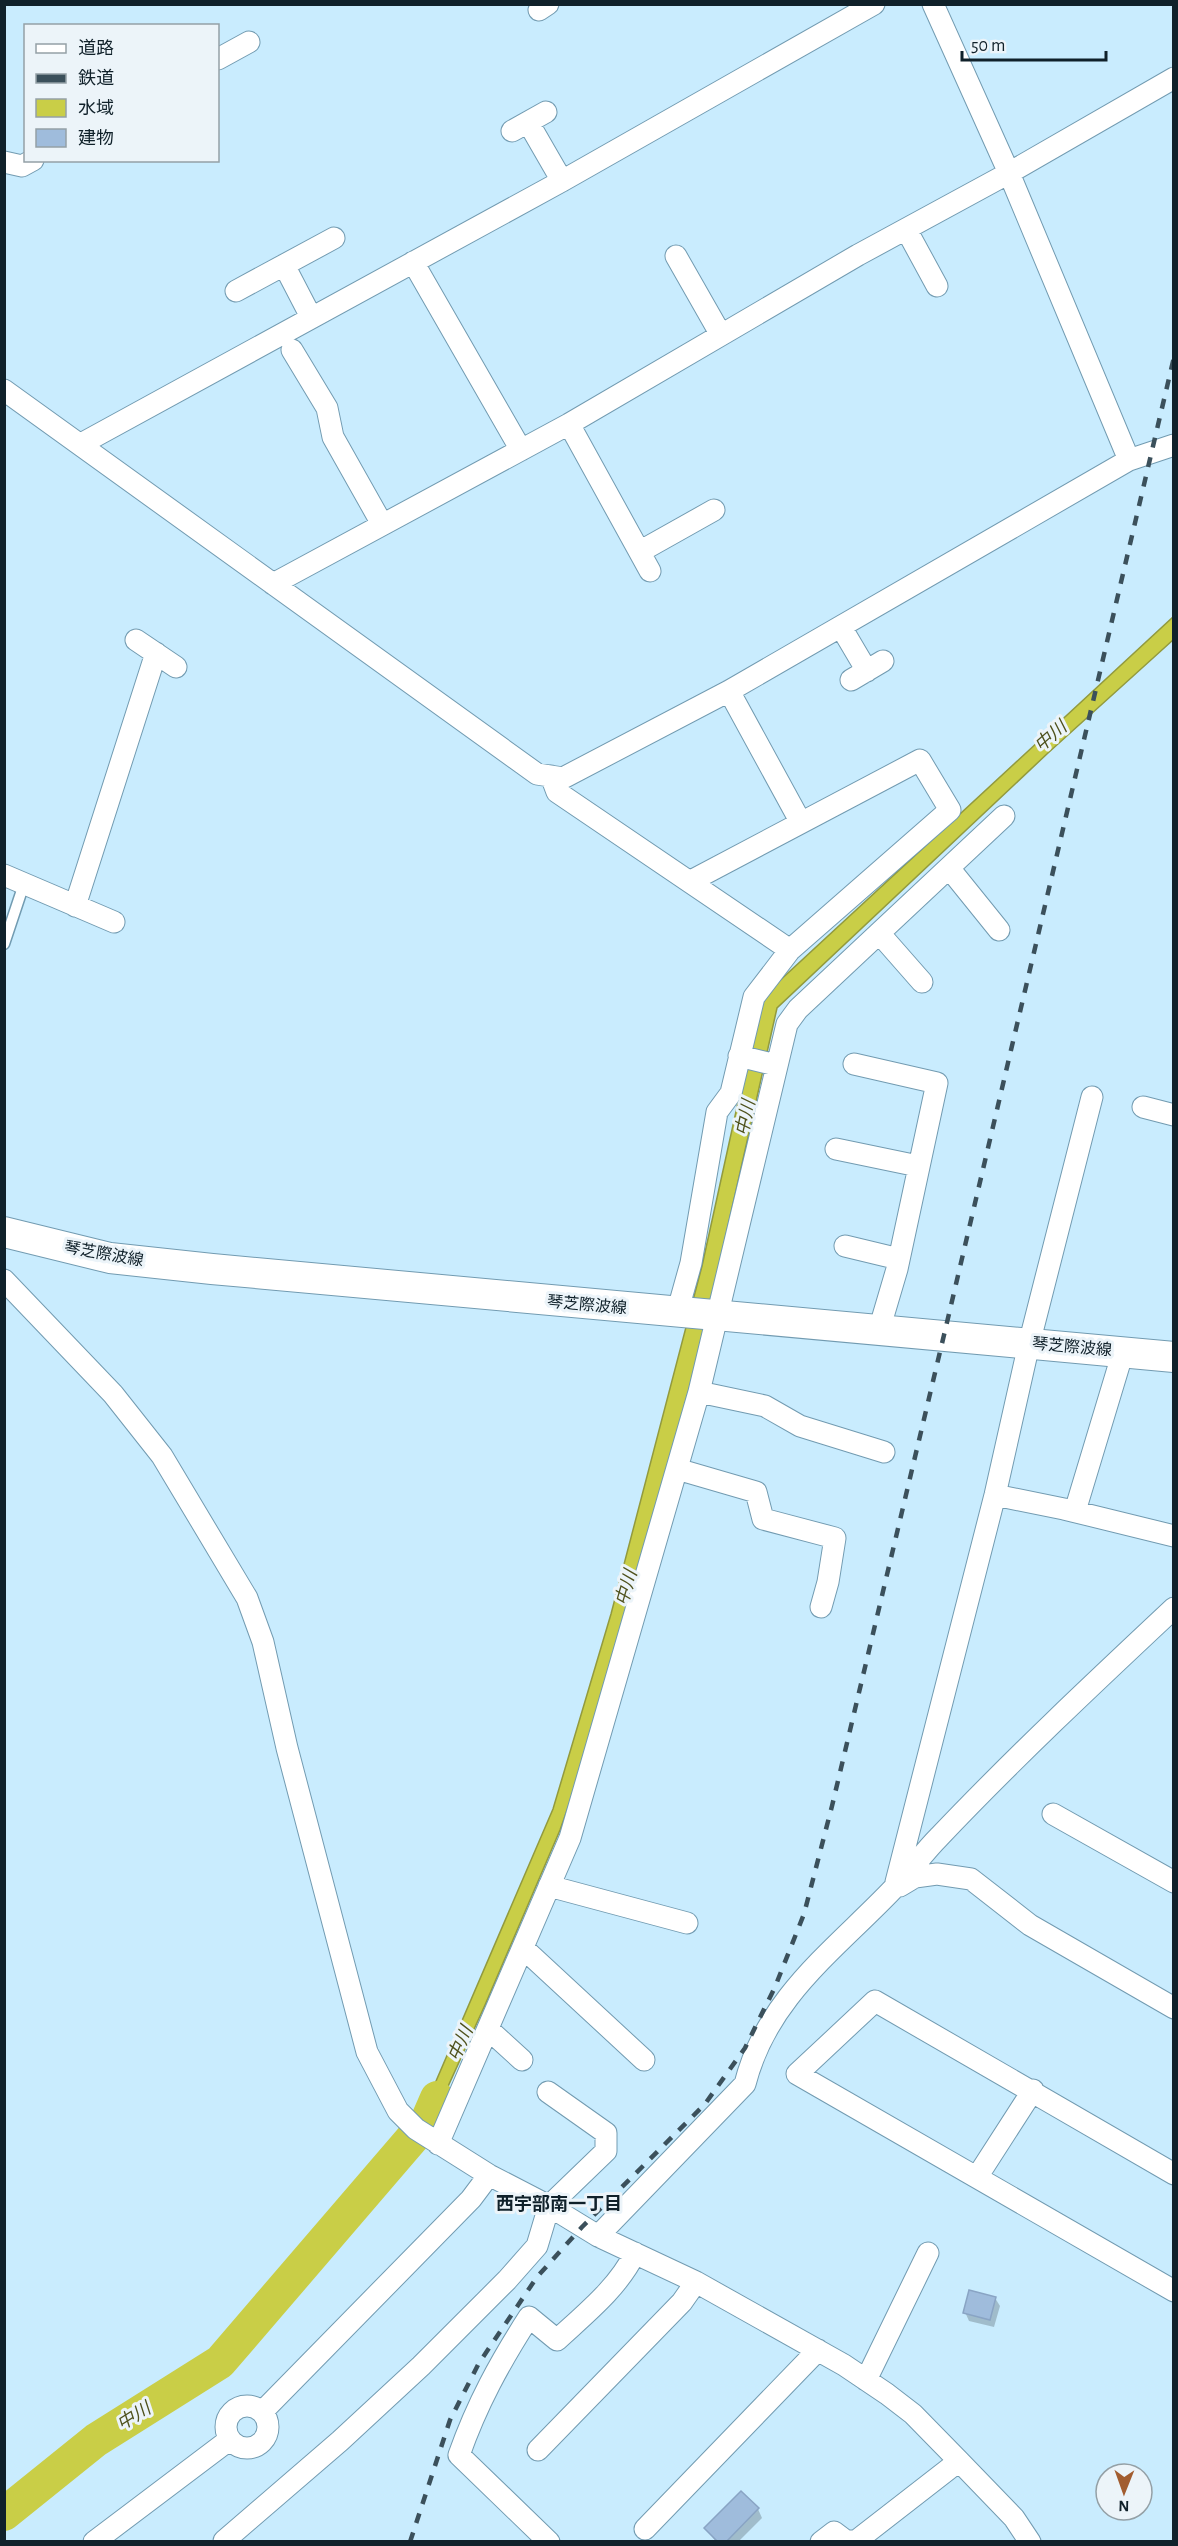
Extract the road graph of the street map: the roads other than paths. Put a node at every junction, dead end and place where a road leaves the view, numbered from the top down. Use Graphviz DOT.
graph roads {
  1 [pos="874,4"];
  2 [pos="933,4"];
  3 [pos="249,42"];
  4 [pos="219,58"];
  5 [pos="1173,78"];
  6 [pos="529,121"];
  7 [pos="4,162"];
  8 [pos="29,162"];
  9 [pos="1009,173"];
  10 [pos="562,181"];
  11 [pos="906,229"];
  12 [pos="334,238"];
  13 [pos="676,256"];
  14 [pos="413,262"];
  15 [pos="284,265"];
  16 [pos="937,286"];
  17 [pos="236,291"];
  18 [pos="311,317"];
  19 [pos="721,335"];
  20 [pos="292,350"];
  21 [pos="4,390"];
  22 [pos="569,424"];
  23 [pos="81,444"];
  24 [pos="1173,446"];
  25 [pos="521,450"];
  26 [pos="1129,460"];
  27 [pos="714,510"];
  28 [pos="382,524"];
  29 [pos="641,551"];
  30 [pos="650,571"];
  31 [pos="273,584"];
  32 [pos="841,627"];
  33 [pos="136,640"];
  34 [pos="156,653"];
  35 [pos="176,667"];
  36 [pos="867,671"];
  37 [pos="729,691"];
  38 [pos="551,776"];
  39 [pos="1004,816"];
  40 [pos="800,821"];
  41 [pos="949,868"];
  42 [pos="4,874"];
  43 [pos="691,881"];
  44 [pos="24,884"];
  45 [pos="75,906"];
  46 [pos="114,922"];
  47 [pos="999,930"];
  48 [pos="879,933"];
  49 [pos="4,944"];
  50 [pos="790,950"];
  51 [pos="922,982"];
  52 [pos="742,1057"];
  53 [pos="773,1064"];
  54 [pos="854,1064"];
  55 [pos="1092,1097"];
  56 [pos="1143,1107"];
  57 [pos="1173,1115"];
  58 [pos="836,1149"];
  59 [pos="918,1166"];
  60 [pos="4,1232"];
  61 [pos="845,1246"];
  62 [pos="899,1259"];
  63 [pos="4,1280"];
  64 [pos="697,1315"];
  65 [pos="879,1330"];
  66 [pos="1029,1344"];
  67 [pos="1124,1352"];
  68 [pos="1173,1354"];
  69 [pos="699,1392"];
  70 [pos="884,1452"];
  71 [pos="677,1469"];
  72 [pos="995,1495"];
  73 [pos="1075,1511"];
  74 [pos="1173,1536"];
  75 [pos="821,1607"];
  76 [pos="1173,1608"];
  77 [pos="1053,1814"];
  78 [pos="1173,1882"];
  79 [pos="549,1886"];
  80 [pos="894,1889"];
  81 [pos="687,1923"];
  82 [pos="523,1948"];
  83 [pos="1173,2008"];
  84 [pos="488,2029"];
  85 [pos="644,2060"];
  86 [pos="522,2061"];
  87 [pos="1033,2090"];
  88 [pos="548,2092"];
  89 [pos="438,2144"];
  90 [pos="1173,2174"];
  91 [pos="489,2175"];
  92 [pos="977,2177"];
  93 [pos="549,2206"];
  94 [pos="598,2236"];
  95 [pos="635,2253"];
  96 [pos="928,2253"];
  97 [pos="696,2282"];
  98 [pos="1173,2291"];
  99 [pos="818,2350"];
  100 [pos="866,2380"];
  101 [pos="263,2411"];
  102 [pos="229,2440"];
  103 [pos="538,2450"];
  104 [pos="959,2461"];
  105 [pos="645,2529"];
  106 [pos="94,2541"];
  107 [pos="224,2541"];
  108 [pos="549,2541"];
  109 [pos="821,2541"];
  110 [pos="1030,2541"];
  1 -- 10 [label="street"];
  2 -- 9 [label="street"];
  3 -- 4 [label="street"];
  5 -- 9 [label="street"];
  6 -- 10 [label="street"];
  7 -- 8 [label="street"];
  9 -- 11 [label="street"];
  9 -- 26 [label="street"];
  10 -- 14 [label="street"];
  11 -- 16 [label="street"];
  11 -- 19 [label="street"];
  12 -- 15 [label="street"];
  13 -- 19 [label="street"];
  14 -- 18 [label="street"];
  14 -- 25 [label="street"];
  15 -- 17 [label="street"];
  15 -- 18 [label="street"];
  18 -- 23 [label="street"];
  19 -- 22 [label="street"];
  20 -- 28 [label="street"];
  21 -- 23 [label="street"];
  22 -- 25 [label="street"];
  22 -- 29 [label="street"];
  23 -- 31 [label="street"];
  24 -- 26 [label="street"];
  25 -- 28 [label="street"];
  26 -- 32 [label="street"];
  27 -- 29 [label="street"];
  28 -- 31 [label="street"];
  29 -- 30 [label="street"];
  31 -- 38 [label="street"];
  32 -- 36 [label="street"];
  32 -- 37 [label="street"];
  33 -- 34 [label="street"];
  34 -- 35 [label="street"];
  34 -- 45 [label="street"];
  37 -- 38 [label="street"];
  37 -- 40 [label="street"];
  38 -- 43 [label="street"];
  39 -- 41 [label="street"];
  40 -- 43 [label="street"];
  40 -- 50 [label="street"];
  41 -- 47 [label="street"];
  41 -- 48 [label="street"];
  42 -- 44 [label="street"];
  43 -- 50 [label="street"];
  44 -- 45 [label="street"];
  44 -- 49 [label="lane"];
  45 -- 46 [label="street"];
  48 -- 51 [label="street"];
  48 -- 53 [label="street"];
  50 -- 52 [label="street"];
  52 -- 53 [label="street"];
  52 -- 64 [label="street"];
  53 -- 64 [label="street"];
  54 -- 59 [label="street"];
  55 -- 66 [label="street"];
  56 -- 57 [label="street"];
  58 -- 59 [label="street"];
  59 -- 62 [label="street"];
  60 -- 64 [label="main road, 琴芝際波線"];
  61 -- 62 [label="street"];
  62 -- 65 [label="street"];
  63 -- 89 [label="street"];
  64 -- 65 [label="main road, 琴芝際波線"];
  64 -- 69 [label="street"];
  65 -- 66 [label="main road, 琴芝際波線"];
  66 -- 67 [label="main road, 琴芝際波線"];
  66 -- 72 [label="street"];
  67 -- 68 [label="main road, 琴芝際波線"];
  67 -- 73 [label="street"];
  69 -- 70 [label="street"];
  69 -- 71 [label="street"];
  71 -- 75 [label="street"];
  71 -- 79 [label="street"];
  72 -- 73 [label="street"];
  72 -- 80 [label="street"];
  73 -- 74 [label="street"];
  76 -- 80 [label="street"];
  77 -- 78 [label="street"];
  79 -- 81 [label="street"];
  79 -- 82 [label="street"];
  80 -- 83 [label="street"];
  80 -- 94 [label="street"];
  82 -- 84 [label="street"];
  82 -- 85 [label="street"];
  84 -- 86 [label="street"];
  84 -- 89 [label="street"];
  87 -- 90 [label="street"];
  87 -- 92 [label="street"];
  87 -- 92 [label="street"];
  88 -- 93 [label="street"];
  89 -- 91 [label="street"];
  91 -- 93 [label="street"];
  91 -- 101 [label="street"];
  92 -- 98 [label="street"];
  93 -- 94 [label="street"];
  93 -- 107 [label="street"];
  94 -- 95 [label="street"];
  95 -- 97 [label="street"];
  95 -- 108 [label="street"];
  96 -- 100 [label="street"];
  97 -- 99 [label="street"];
  97 -- 103 [label="street"];
  99 -- 100 [label="street"];
  99 -- 105 [label="street"];
  100 -- 104 [label="street"];
  101 -- 102 [label="street"];
  101 -- 102 [label="street"];
  102 -- 106 [label="street"];
  104 -- 109 [label="street"];
  104 -- 110 [label="street"];
}
